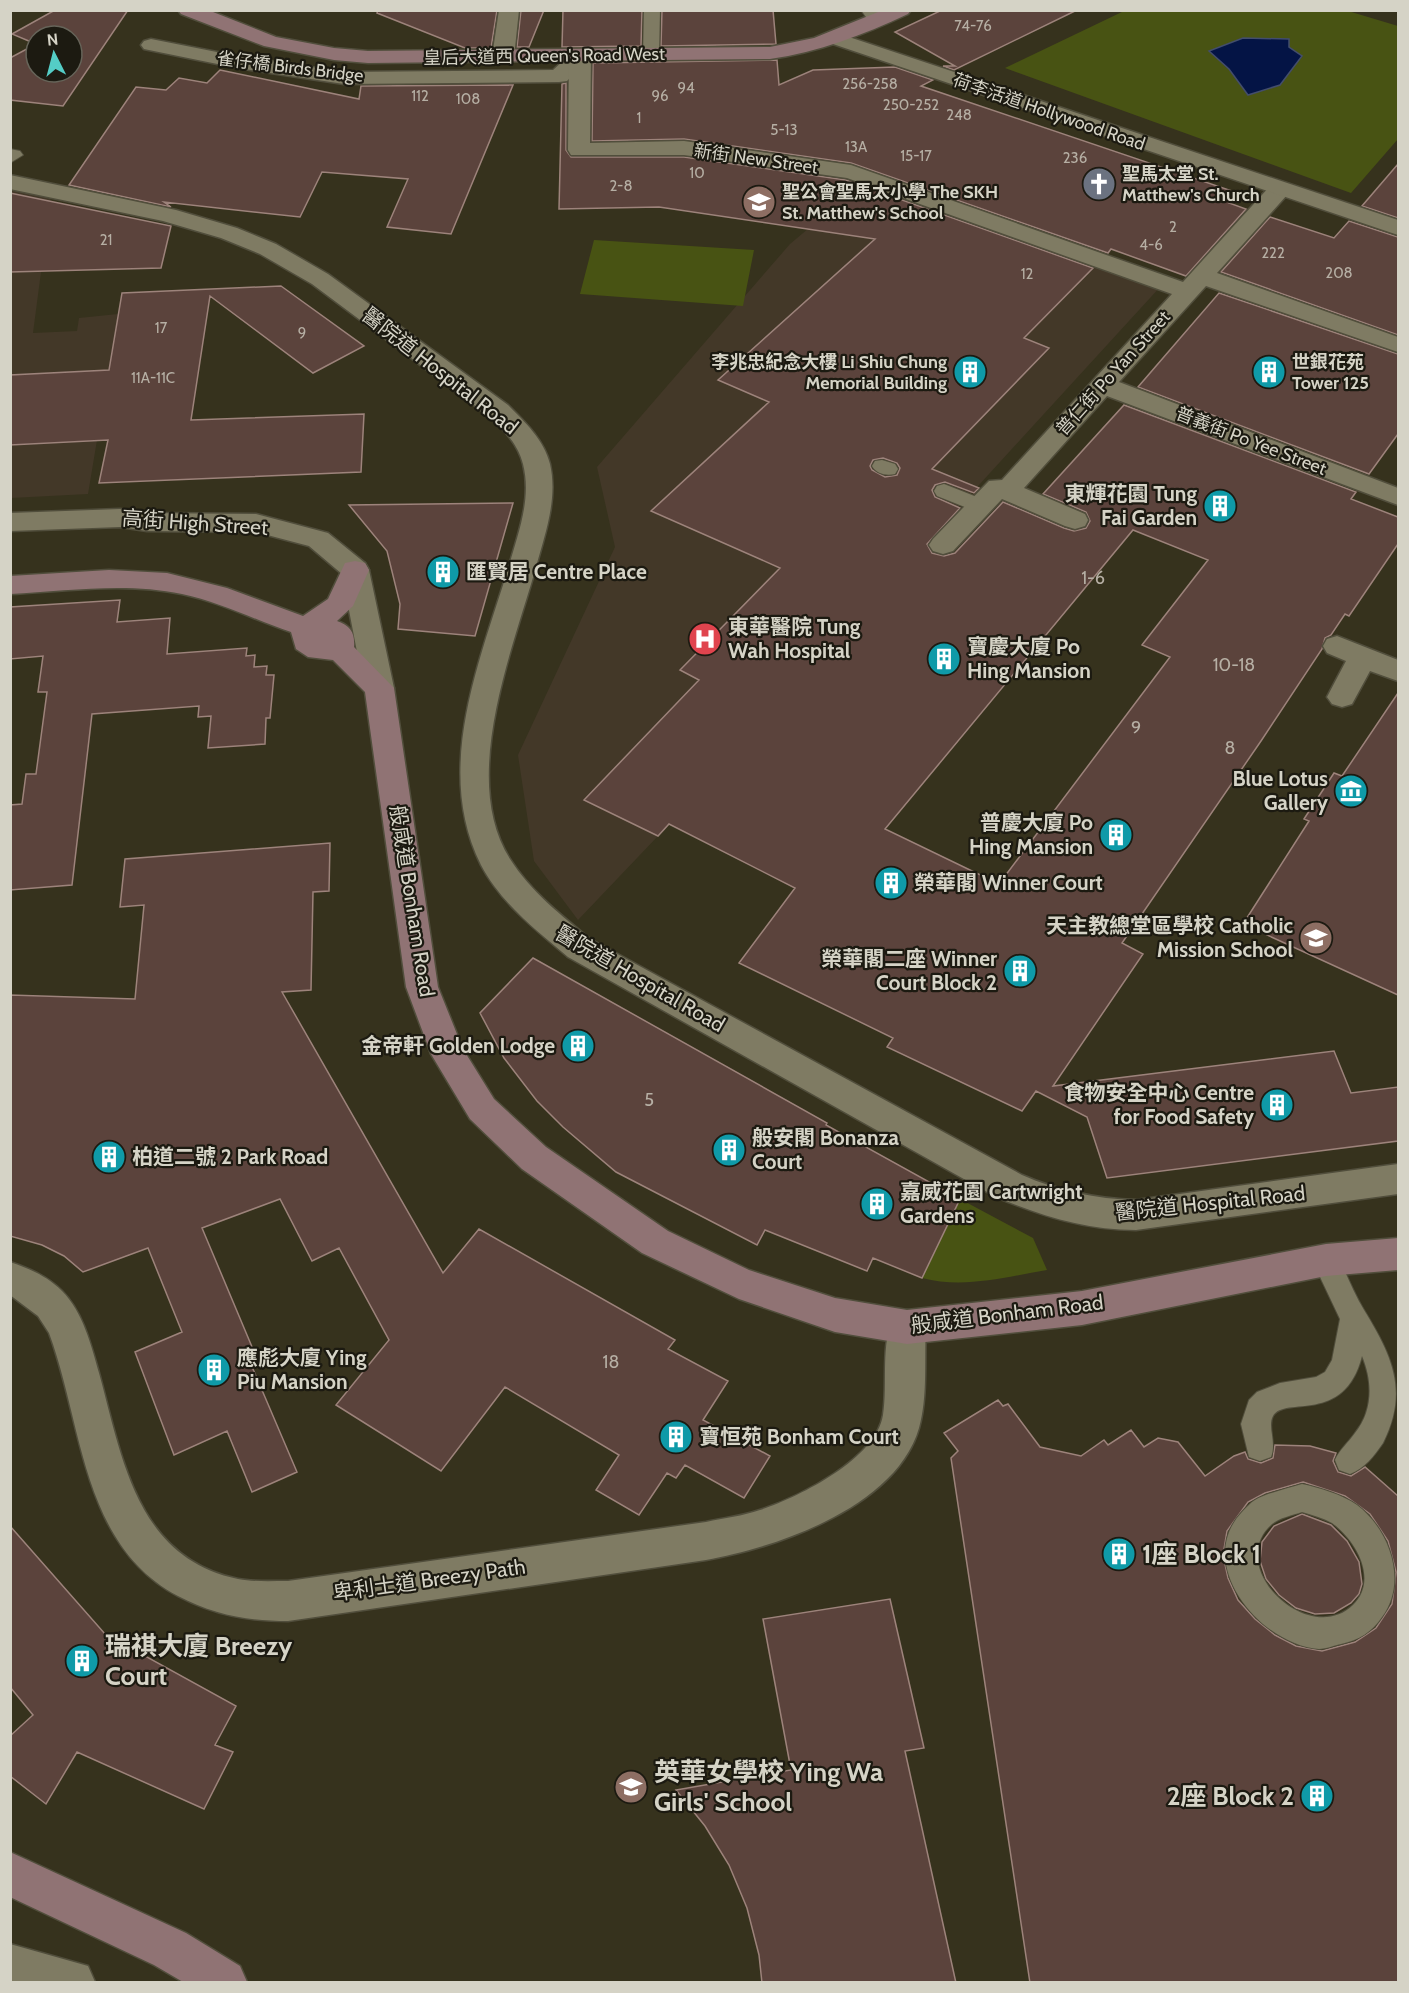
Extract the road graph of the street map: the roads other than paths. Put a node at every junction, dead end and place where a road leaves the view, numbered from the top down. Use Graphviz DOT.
graph roads {
  1 [pos="188,10"];
  2 [pos="509,10"];
  3 [pos="652,10"];
  4 [pos="900,10"];
  5 [pos="873,16"];
  6 [pos="837,39"];
  7 [pos="151,45"];
  8 [pos="651,55"];
  9 [pos="580,56"];
  10 [pos="503,67"];
  11 [pos="10,182"];
  12 [pos="1280,190"];
  13 [pos="1398,228"];
  14 [pos="1194,284"];
  15 [pos="1398,345"];
  16 [pos="1103,385"];
  17 [pos="1007,490"];
  18 [pos="944,491"];
  19 [pos="1398,497"];
  20 [pos="980,506"];
  21 [pos="1075,520"];
  22 [pos="10,522"];
  23 [pos="943,545"];
  24 [pos="355,570"];
  25 [pos="10,585"];
  26 [pos="305,627"];
  27 [pos="1398,671"];
  28 [pos="379,688"];
  29 [pos="1342,697"];
  30 [pos="1398,1179"];
  31 [pos="1398,1254"];
  32 [pos="1326,1260"];
  33 [pos="10,1278"];
  34 [pos="1354,1319"];
  35 [pos="907,1328"];
  36 [pos="1260,1447"];
  37 [pos="1350,1460"];
  38 [pos="1363,1619"];
  39 [pos="10,1874"];
  40 [pos="10,1966"];
  41 [pos="72,1983"];
  42 [pos="225,1983"];
  1 -- 10 [label="main road, 皇后大道西 Queen's Road West"];
  2 -- 10 [label="street"];
  3 -- 8 [label="lane"];
  4 -- 5 [label="main road, 皇后大道西 Queen's Road West"];
  5 -- 6 [label="main road, 皇后大道西 Queen's Road West"];
  6 -- 8 [label="main road, 皇后大道西 Queen's Road West"];
  6 -- 12 [label="street, 荷李活道 Hollywood Road"];
  7 -- 10 [label="street, 雀仔橋 Birds Bridge"];
  8 -- 9 [label="main road, 皇后大道西 Queen's Road West"];
  9 -- 10 [label="main road, 皇后大道西 Queen's Road West"];
  9 -- 10 [label="street, 皇后大道西 Queen's Road West"];
  9 -- 14 [label="street, 新街 New Street"];
  11 -- 30 [label="street, 醫院道 Hospital Road"];
  12 -- 13 [label="street, 荷李活道 Hollywood Road"];
  12 -- 14 [label="street, 普仁街 Po Yan Street"];
  14 -- 15 [label="street"];
  14 -- 16 [label="street, 普仁街 Po Yan Street"];
  16 -- 17 [label="street, 普仁街 Po Yan Street"];
  16 -- 19 [label="street, 普義街 Po Yee Street"];
  17 -- 20 [label="street, 普仁街 Po Yan Street"];
  17 -- 21 [label="street"];
  18 -- 20 [label="lane"];
  20 -- 23 [label="street, 普仁街 Po Yan Street"];
  22 -- 24 [label="street, 高街 High Street"];
  24 -- 26 [label="main road"];
  24 -- 28 [label="street"];
  25 -- 26 [label="main road"];
  26 -- 28 [label="main road"];
  27 -- 29 [label="street"];
  28 -- 35 [label="main road, 般咸道 Bonham Road"];
  31 -- 32 [label="main road, 般咸道 Bonham Road"];
  32 -- 34 [label="lane"];
  32 -- 35 [label="main road, 般咸道 Bonham Road"];
  33 -- 35 [label="street, 卑利士道 Breezy Path"];
  34 -- 36 [label="lane"];
  34 -- 37 [label="lane"];
  38 -- 38 [label="lane"];
  39 -- 42 [label="main road"];
  40 -- 41 [label="street"];
}
